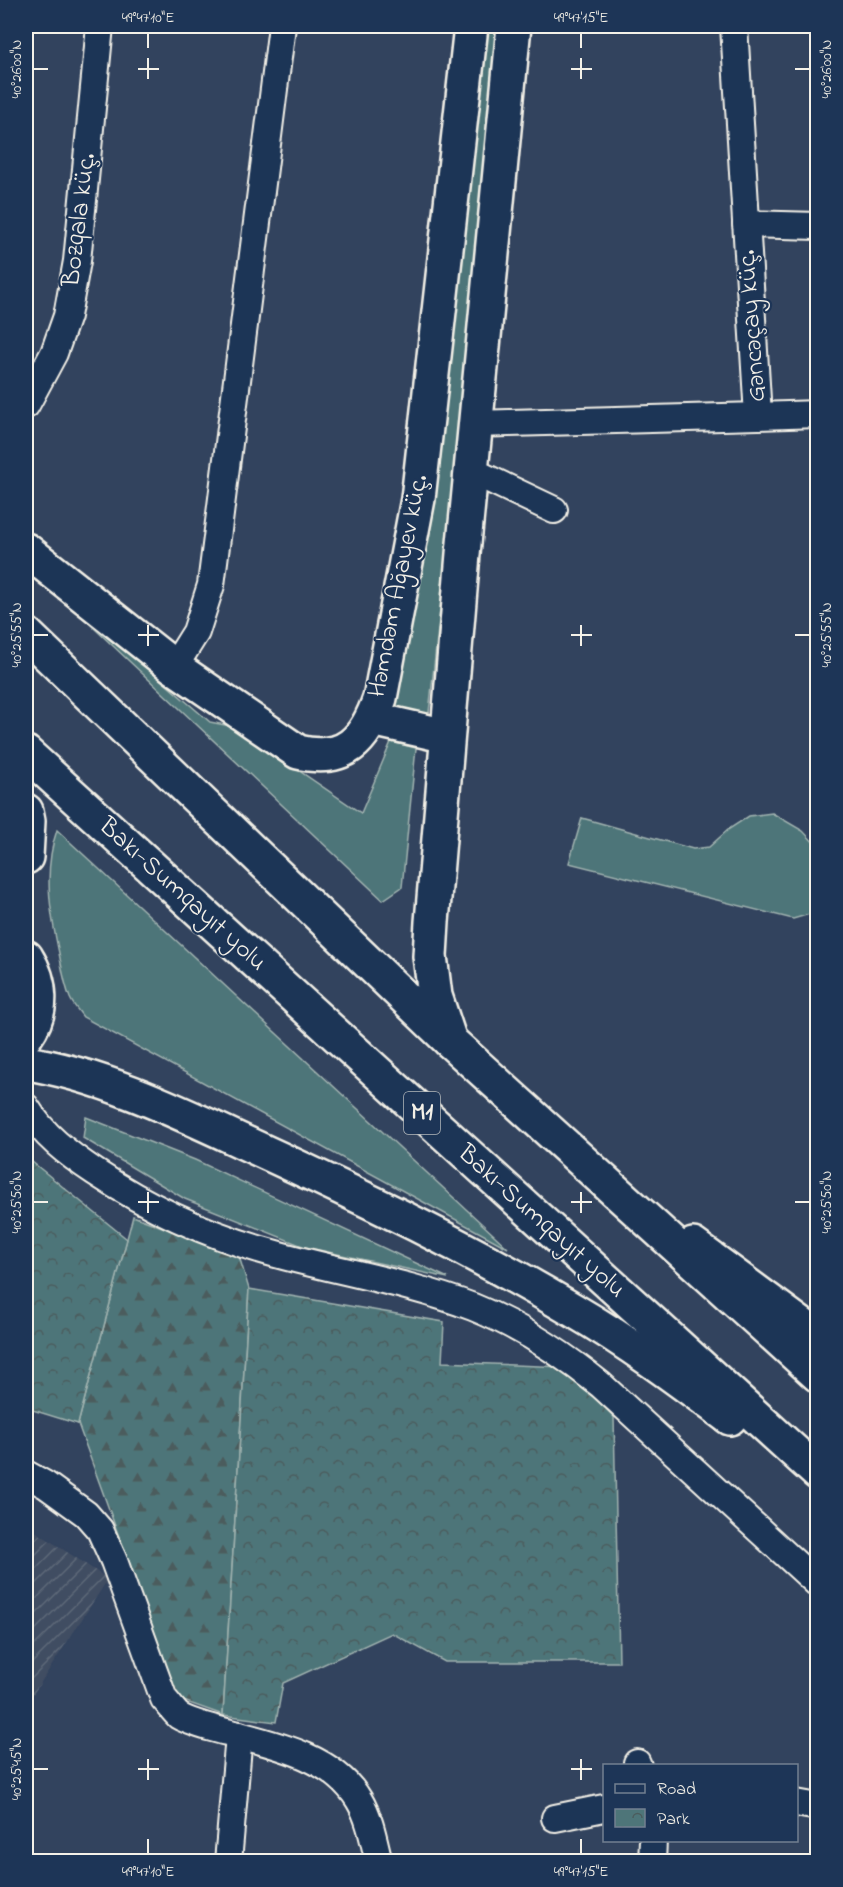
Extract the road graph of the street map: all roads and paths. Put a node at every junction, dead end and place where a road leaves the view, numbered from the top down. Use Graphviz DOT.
graph roads {
  1 [pos="100,26"];
  2 [pos="282,26"];
  3 [pos="471,26"];
  4 [pos="514,26"];
  5 [pos="734,26"];
  6 [pos="746,224"];
  7 [pos="818,226"];
  8 [pos="26,405"];
  9 [pos="818,414"];
  10 [pos="758,416"];
  11 [pos="476,424"];
  12 [pos="472,471"];
  13 [pos="554,510"];
  14 [pos="26,550"];
  15 [pos="26,634"];
  16 [pos="174,667"];
  17 [pos="372,719"];
  18 [pos="447,736"];
  19 [pos="26,753"];
  20 [pos="26,811"];
  21 [pos="26,857"];
  22 [pos="26,957"];
  23 [pos="26,1036"];
  24 [pos="450,1041"];
  25 [pos="26,1063"];
  26 [pos="26,1107"];
  27 [pos="589,1168"];
  28 [pos="814,1335"];
  29 [pos="818,1375"];
  30 [pos="818,1473"];
  31 [pos="26,1474"];
  32 [pos="818,1484"];
  33 [pos="818,1584"];
  34 [pos="239,1735"];
  35 [pos="798,1803"];
  36 [pos="818,1807"];
  37 [pos="603,1808"];
  38 [pos="555,1818"];
  39 [pos="653,1842"];
  40 [pos="228,1862"];
  41 [pos="379,1862"];
  42 [pos="652,1862"];
  1 -- 8 [label="street, Bozqala küç."];
  2 -- 16 [label="street"];
  3 -- 17 [label="main road, Həmdəm Ağayev küç."];
  4 -- 11 [label="main road"];
  5 -- 6 [label="street, Gəncəçay küç."];
  6 -- 7 [label="street"];
  6 -- 10 [label="street, Gəncəçay küç."];
  9 -- 10 [label="street"];
  10 -- 11 [label="street, Gəncəçay küç."];
  11 -- 12 [label="main road"];
  12 -- 13 [label="street"];
  12 -- 18 [label="main road"];
  14 -- 16 [label="main road, Həmdəm Ağayev küç."];
  15 -- 24 [label="main road"];
  16 -- 17 [label="main road, Həmdəm Ağayev küç."];
  17 -- 18 [label="main road"];
  18 -- 24 [label="main road"];
  19 -- 30 [label="main road, Bakı-Sumqayıt yolu / M1"];
  20 -- 21 [label="main road"];
  22 -- 23 [label="main road"];
  24 -- 27 [label="main road"];
  25 -- 32 [label="main road"];
  26 -- 33 [label="street"];
  27 -- 28 [label="main road"];
  27 -- 29 [label="main road"];
  31 -- 34 [label="street"];
  34 -- 40 [label="street"];
  34 -- 41 [label="street"];
  35 -- 36 [label="street"];
  37 -- 38 [label="street"];
  39 -- 42 [label="street"];
}
